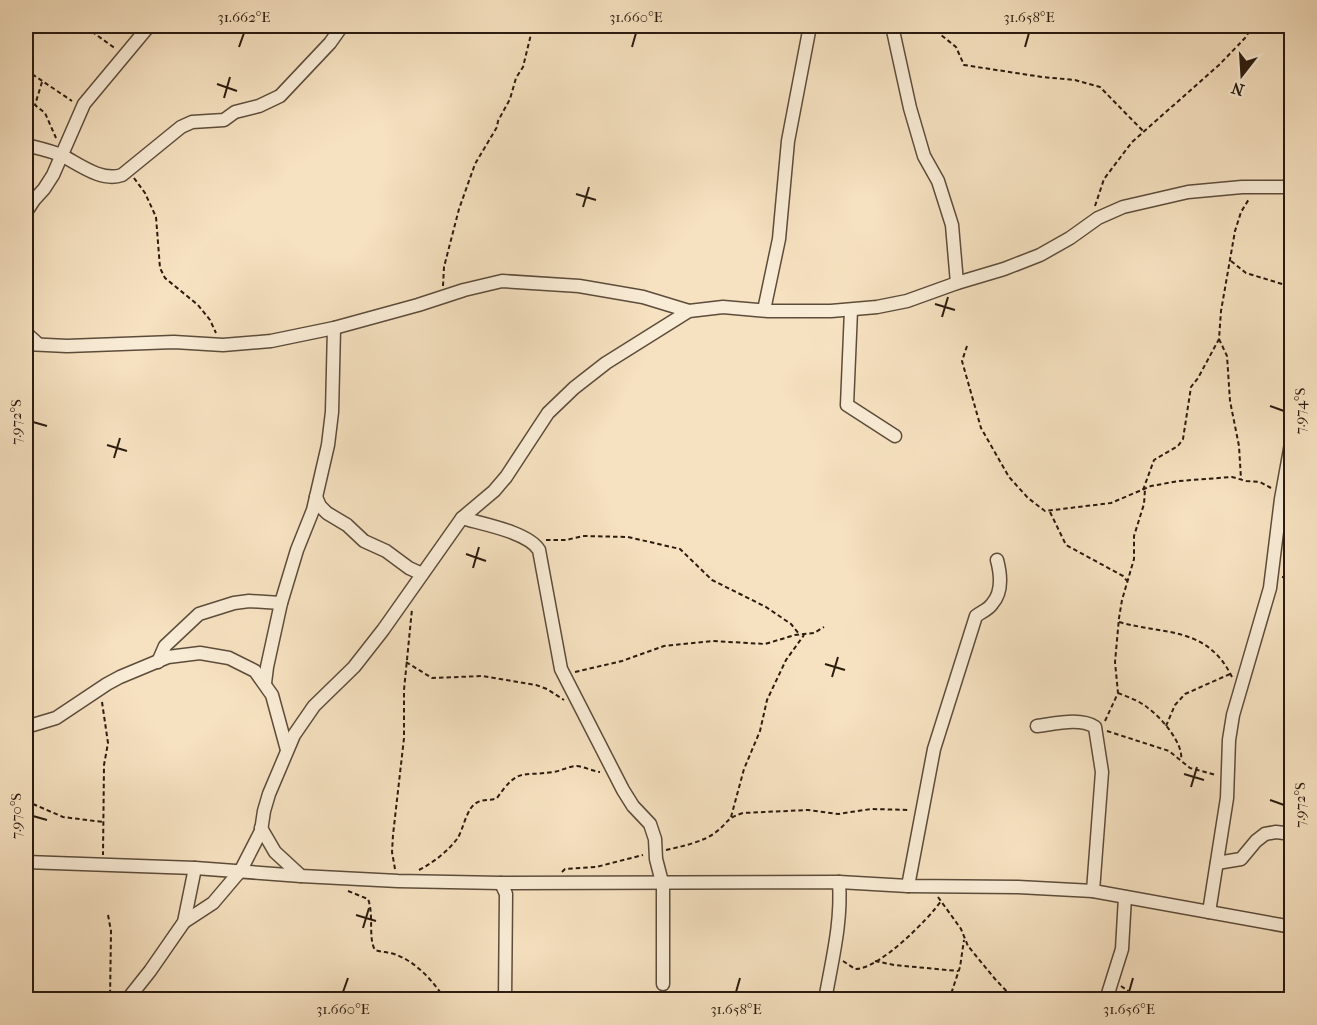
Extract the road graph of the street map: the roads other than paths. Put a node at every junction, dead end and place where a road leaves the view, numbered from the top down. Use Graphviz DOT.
graph roads {
  1 [pos="149,26"];
  2 [pos="342,26"];
  3 [pos="810,26"];
  4 [pos="892,26"];
  5 [pos="26,145"];
  6 [pos="61,154"];
  7 [pos="1292,187"];
  8 [pos="26,212"];
  9 [pos="957,283"];
  10 [pos="764,310"];
  11 [pos="851,310"];
  12 [pos="688,312"];
  13 [pos="334,328"];
  14 [pos="26,333"];
  15 [pos="31,344"];
  16 [pos="895,436"];
  17 [pos="1292,438"];
  18 [pos="316,497"];
  19 [pos="462,518"];
  20 [pos="997,560"];
  21 [pos="422,574"];
  22 [pos="281,603"];
  23 [pos="158,662"];
  24 [pos="266,683"];
  25 [pos="1037,726"];
  26 [pos="26,727"];
  27 [pos="287,750"];
  28 [pos="261,828"];
  29 [pos="1292,834"];
  30 [pos="26,862"];
  31 [pos="1217,863"];
  32 [pos="195,868"];
  33 [pos="241,870"];
  34 [pos="301,876"];
  35 [pos="663,882"];
  36 [pos="839,882"];
  37 [pos="501,883"];
  38 [pos="908,886"];
  39 [pos="1093,891"];
  40 [pos="1125,897"];
  41 [pos="1209,912"];
  42 [pos="184,922"];
  43 [pos="1292,927"];
  44 [pos="663,984"];
  45 [pos="127,999"];
  46 [pos="505,999"];
  47 [pos="825,999"];
  48 [pos="1106,999"];
  1 -- 6 [label="street"];
  2 -- 6 [label="street"];
  3 -- 10 [label="street"];
  4 -- 9 [label="street"];
  5 -- 6 [label="street"];
  6 -- 8 [label="street"];
  7 -- 9 [label="street"];
  9 -- 11 [label="street"];
  10 -- 11 [label="street"];
  10 -- 12 [label="street"];
  11 -- 16 [label="street"];
  12 -- 13 [label="street"];
  12 -- 19 [label="street"];
  13 -- 15 [label="street"];
  13 -- 18 [label="street"];
  14 -- 15 [label="street"];
  17 -- 31 [label="street"];
  18 -- 21 [label="street"];
  18 -- 22 [label="street"];
  19 -- 21 [label="street"];
  19 -- 35 [label="street"];
  20 -- 38 [label="street"];
  21 -- 27 [label="street"];
  22 -- 23 [label="street"];
  22 -- 24 [label="street"];
  23 -- 24 [label="street"];
  23 -- 26 [label="street"];
  24 -- 27 [label="street"];
  25 -- 39 [label="street"];
  27 -- 28 [label="street"];
  28 -- 33 [label="street"];
  28 -- 34 [label="street"];
  29 -- 31 [label="street"];
  30 -- 32 [label="street"];
  31 -- 41 [label="street"];
  32 -- 33 [label="street"];
  32 -- 42 [label="street"];
  33 -- 34 [label="street"];
  33 -- 42 [label="street"];
  34 -- 37 [label="street"];
  35 -- 36 [label="street"];
  35 -- 37 [label="street"];
  35 -- 44 [label="street"];
  36 -- 38 [label="street"];
  36 -- 47 [label="street"];
  37 -- 46 [label="street"];
  38 -- 39 [label="street"];
  39 -- 40 [label="street"];
  40 -- 41 [label="street"];
  40 -- 48 [label="street"];
  41 -- 43 [label="street"];
  42 -- 45 [label="street"];
}
